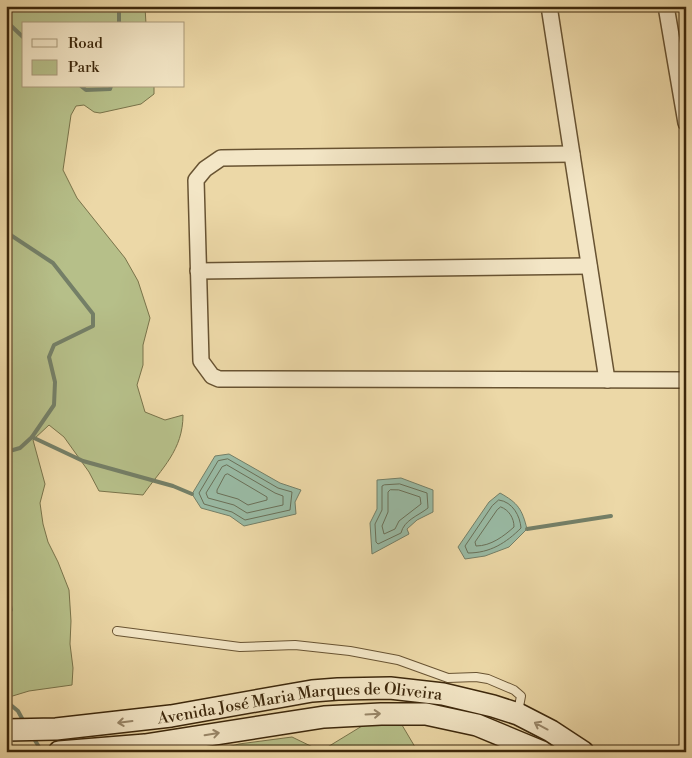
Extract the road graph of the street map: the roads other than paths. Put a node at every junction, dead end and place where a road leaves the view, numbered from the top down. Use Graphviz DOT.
graph roads {
  1 [pos="549,6"];
  2 [pos="666,6"];
  3 [pos="686,123"];
  4 [pos="572,154"];
  5 [pos="589,266"];
  6 [pos="198,271"];
  7 [pos="607,380"];
  8 [pos="686,380"];
  9 [pos="118,631"];
  10 [pos="518,714"];
  11 [pos="22,729"];
  12 [pos="59,752"];
  13 [pos="542,752"];
  14 [pos="583,752"];
  1 -- 4 [label="street"];
  2 -- 3 [label="street"];
  4 -- 5 [label="street"];
  4 -- 6 [label="street"];
  5 -- 6 [label="street"];
  5 -- 7 [label="street"];
  6 -- 7 [label="street"];
  7 -- 8 [label="street"];
  9 -- 10 [label="lane"];
  10 -- 11 [label="main road, Avenida José Maria Marques de Oliveira, one-way"];
  14 -- 10 [label="main road, Avenida José Maria Marques de Oliveira, one-way"];
  12 -- 13 [label="main road, Avenida José Maria Marques de Oliveira, one-way"];
}
